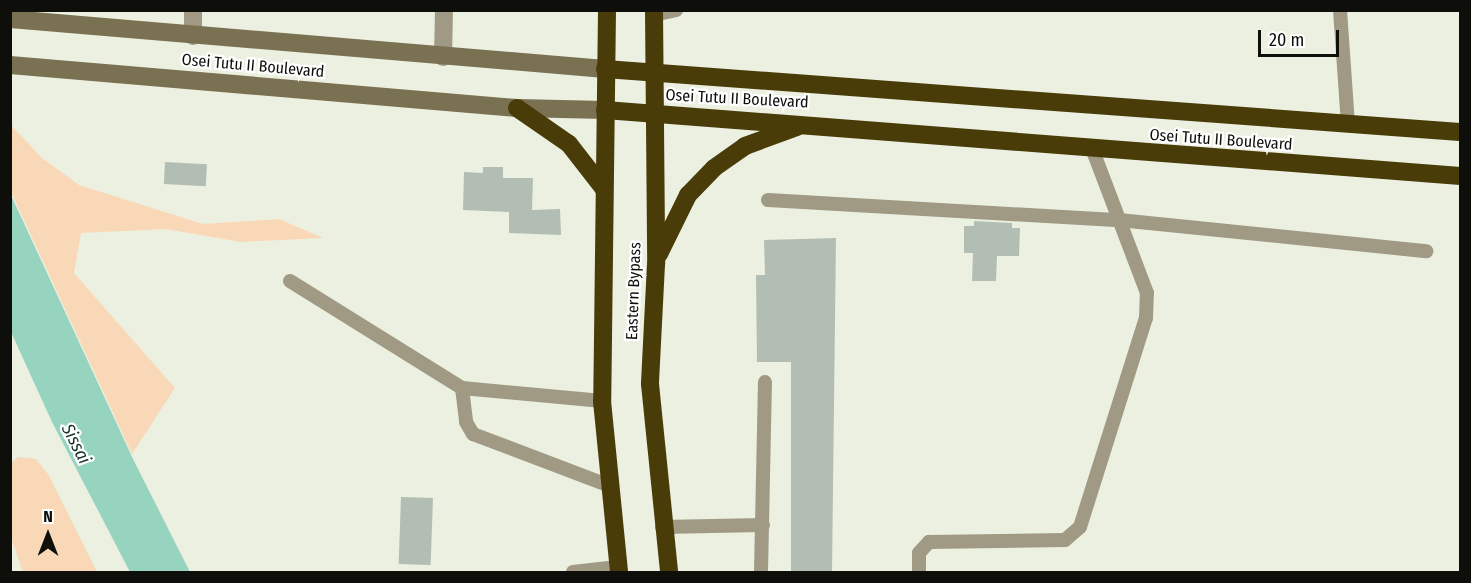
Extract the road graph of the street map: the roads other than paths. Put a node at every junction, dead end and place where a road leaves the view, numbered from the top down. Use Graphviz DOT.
graph roads {
  1 [pos="193,10"];
  2 [pos="444,10"];
  3 [pos="607,10"];
  4 [pos="676,10"];
  5 [pos="1340,10"];
  6 [pos="654,13"];
  7 [pos="10,19"];
  8 [pos="193,36"];
  9 [pos="443,57"];
  10 [pos="10,65"];
  11 [pos="605,69"];
  12 [pos="652,73"];
  13 [pos="517,108"];
  14 [pos="605,110"];
  15 [pos="653,114"];
  16 [pos="818,123"];
  17 [pos="1348,125"];
  18 [pos="1461,132"];
  19 [pos="1093,151"];
  20 [pos="1461,176"];
  21 [pos="605,190"];
  22 [pos="768,200"];
  23 [pos="1119,220"];
  24 [pos="1426,251"];
  25 [pos="656,264"];
  26 [pos="290,281"];
  27 [pos="765,382"];
  28 [pos="462,388"];
  29 [pos="602,401"];
  30 [pos="607,485"];
  31 [pos="763,525"];
  32 [pos="662,527"];
  33 [pos="618,570"];
  34 [pos="573,573"];
  35 [pos="669,573"];
  36 [pos="761,573"];
  37 [pos="919,573"];
  1 -- 8 [label="street"];
  2 -- 9 [label="street"];
  3 -- 11 [label="highway, Eastern Bypass"];
  4 -- 6 [label="lane"];
  5 -- 17 [label="lane"];
  6 -- 12 [label="highway, Eastern Bypass"];
  7 -- 8 [label="main road, Osei Tutu II Boulevard"];
  8 -- 9 [label="main road, Osei Tutu II Boulevard"];
  9 -- 11 [label="main road, Osei Tutu II Boulevard"];
  10 -- 13 [label="main road, Osei Tutu II Boulevard"];
  11 -- 12 [label="highway, Osei Tutu II Boulevard"];
  11 -- 14 [label="highway, Eastern Bypass"];
  12 -- 15 [label="highway, Eastern Bypass"];
  12 -- 17 [label="highway, Osei Tutu II Boulevard"];
  13 -- 14 [label="main road, Osei Tutu II Boulevard"];
  13 -- 21 [label="highway"];
  14 -- 15 [label="highway, Osei Tutu II Boulevard"];
  14 -- 21 [label="highway, Eastern Bypass"];
  15 -- 16 [label="highway, Osei Tutu II Boulevard"];
  15 -- 25 [label="highway, Eastern Bypass"];
  16 -- 19 [label="highway, Osei Tutu II Boulevard"];
  16 -- 25 [label="highway"];
  17 -- 18 [label="highway, Osei Tutu II Boulevard"];
  19 -- 20 [label="highway, Osei Tutu II Boulevard"];
  19 -- 23 [label="lane"];
  21 -- 29 [label="highway, Eastern Bypass"];
  22 -- 23 [label="lane"];
  23 -- 24 [label="lane"];
  23 -- 37 [label="lane"];
  25 -- 32 [label="highway, Eastern Bypass"];
  26 -- 28 [label="lane"];
  27 -- 31 [label="lane"];
  28 -- 29 [label="lane"];
  28 -- 30 [label="lane"];
  29 -- 30 [label="highway, Eastern Bypass"];
  30 -- 33 [label="highway, Eastern Bypass"];
  31 -- 32 [label="lane"];
  31 -- 36 [label="lane"];
  32 -- 35 [label="highway, Eastern Bypass"];
  33 -- 34 [label="lane"];
}
